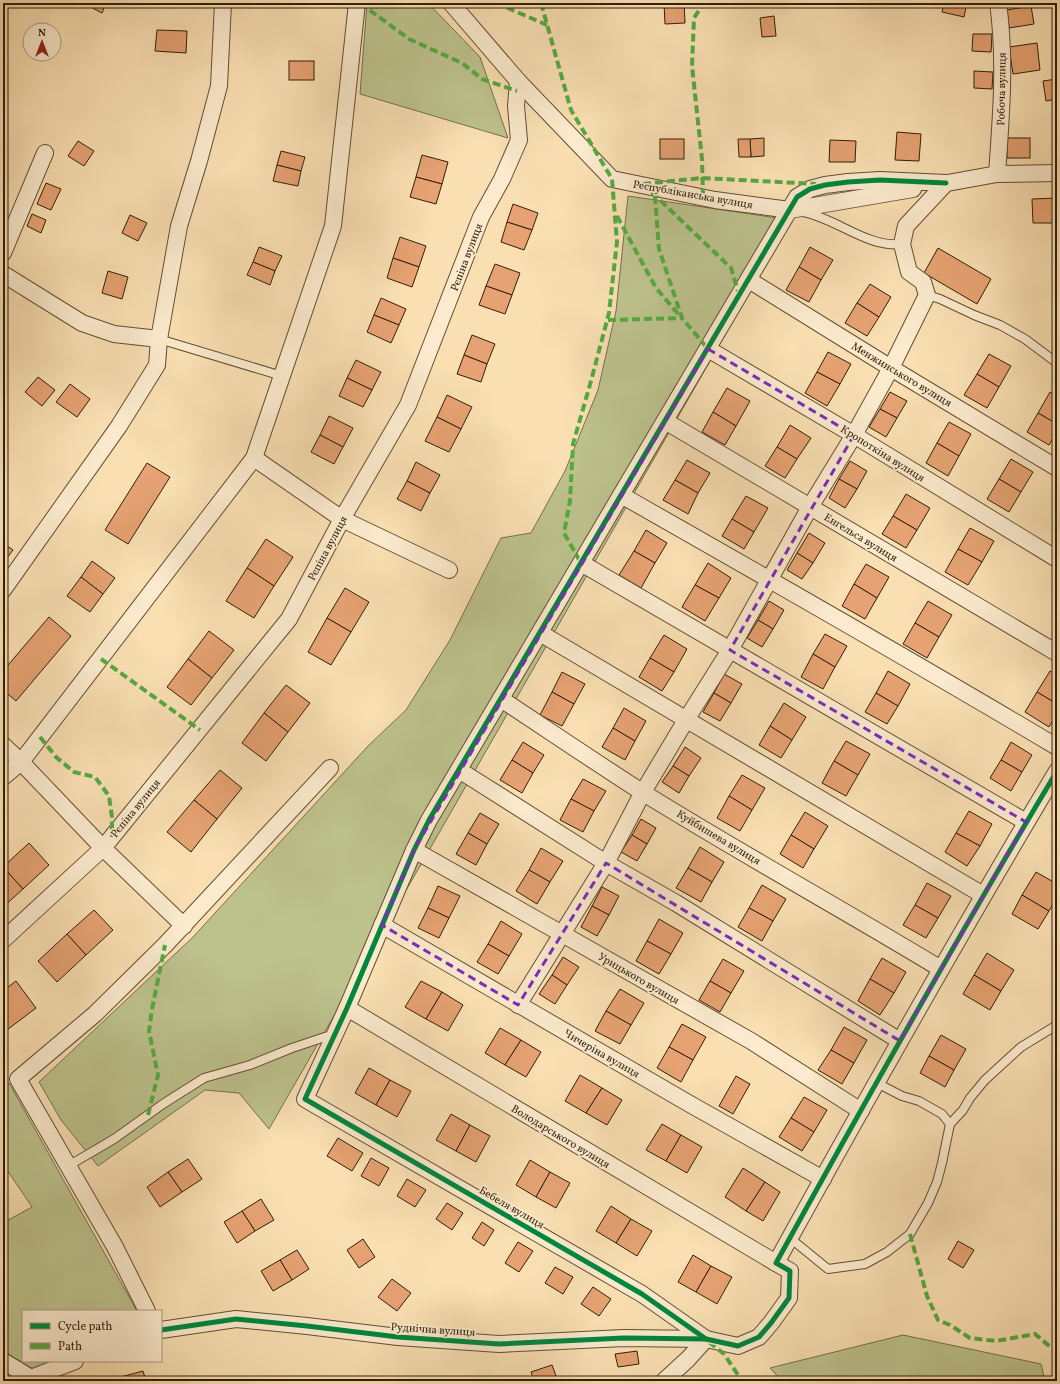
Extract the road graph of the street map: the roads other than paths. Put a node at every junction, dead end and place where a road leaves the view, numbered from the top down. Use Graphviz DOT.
graph roads {
  1 [pos="223,3"];
  2 [pos="357,3"];
  3 [pos="452,3"];
  4 [pos="998,3"];
  5 [pos="518,81"];
  6 [pos="45,154"];
  7 [pos="1057,173"];
  8 [pos="997,174"];
  9 [pos="946,183"];
  10 [pos="790,210"];
  11 [pos="902,244"];
  12 [pos="3,253"];
  13 [pos="3,274"];
  14 [pos="749,280"];
  15 [pos="927,296"];
  16 [pos="159,339"];
  17 [pos="708,348"];
  18 [pos="1057,363"];
  19 [pos="891,368"];
  20 [pos="282,376"];
  21 [pos="665,421"];
  22 [pos="854,434"];
  23 [pos="254,458"];
  24 [pos="1057,468"];
  25 [pos="621,495"];
  26 [pos="810,507"];
  27 [pos="342,519"];
  28 [pos="1057,560"];
  29 [pos="581,563"];
  30 [pos="448,570"];
  31 [pos="769,579"];
  32 [pos="3,590"];
  33 [pos="540,633"];
  34 [pos="730,650"];
  35 [pos="1057,653"];
  36 [pos="501,699"];
  37 [pos="686,720"];
  38 [pos="3,745"];
  39 [pos="1057,748"];
  40 [pos="21,762"];
  41 [pos="330,768"];
  42 [pos="459,770"];
  43 [pos="1057,771"];
  44 [pos="3,777"];
  45 [pos="643,792"];
  46 [pos="1026,822"];
  47 [pos="103,848"];
  48 [pos="414,850"];
  49 [pos="606,863"];
  50 [pos="983,895"];
  51 [pos="382,925"];
  52 [pos="184,926"];
  53 [pos="563,934"];
  54 [pos="3,940"];
  55 [pos="941,969"];
  56 [pos="518,1005"];
  57 [pos="347,1008"];
  58 [pos="1057,1025"];
  59 [pos="335,1033"];
  60 [pos="900,1041"];
  61 [pos="877,1083"];
  62 [pos="861,1111"];
  63 [pos="950,1124"];
  64 [pos="68,1166"];
  65 [pos="822,1178"];
  66 [pos="790,1238"];
  67 [pos="776,1263"];
  68 [pos="146,1310"];
  69 [pos="162,1330"];
  70 [pos="706,1339"];
  71 [pos="3,1361"];
  72 [pos="73,1362"];
  73 [pos="32,1379"];
  74 [pos="664,1381"];
  1 -- 16 [label="street"];
  2 -- 20 [label="street"];
  3 -- 5 [label="street, Республіканська вулиця"];
  4 -- 8 [label="street, Робоча вулиця"];
  5 -- 10 [label="street, Республіканська вулиця"];
  5 -- 27 [label="street, Рєпіна вулиця"];
  6 -- 12 [label="street"];
  7 -- 8 [label="street, Республіканська вулиця"];
  8 -- 9 [label="street, Республіканська вулиця"];
  9 -- 10 [label="street, Республіканська вулиця"];
  9 -- 11 [label="street"];
  10 -- 11 [label="lane"];
  10 -- 14 [label="street"];
  11 -- 15 [label="street"];
  13 -- 16 [label="street"];
  14 -- 17 [label="street"];
  14 -- 19 [label="street, Менжинського вулиця"];
  15 -- 18 [label="lane"];
  15 -- 19 [label="street"];
  16 -- 20 [label="lane"];
  16 -- 32 [label="street"];
  17 -- 21 [label="street"];
  17 -- 22 [label="street, Кропоткіна вулиця"];
  19 -- 22 [label="street"];
  19 -- 24 [label="street, Менжинського вулиця"];
  20 -- 23 [label="street"];
  21 -- 25 [label="street"];
  21 -- 26 [label="street, Енгельса вулиця"];
  22 -- 26 [label="street"];
  22 -- 28 [label="street, Кропоткіна вулиця"];
  23 -- 27 [label="street"];
  23 -- 40 [label="street"];
  25 -- 29 [label="street"];
  25 -- 31 [label="street"];
  26 -- 31 [label="street"];
  26 -- 35 [label="street, Енгельса вулиця"];
  27 -- 30 [label="street"];
  27 -- 47 [label="street, Рєпіна вулиця"];
  29 -- 33 [label="street"];
  29 -- 34 [label="street"];
  31 -- 34 [label="street"];
  31 -- 39 [label="street"];
  33 -- 36 [label="street"];
  33 -- 37 [label="street"];
  34 -- 37 [label="street"];
  34 -- 46 [label="street"];
  36 -- 42 [label="street"];
  36 -- 45 [label="street, Куйбишева вулиця"];
  37 -- 45 [label="street"];
  37 -- 50 [label="street"];
  38 -- 40 [label="street"];
  40 -- 44 [label="street"];
  40 -- 47 [label="street"];
  41 -- 52 [label="street"];
  42 -- 48 [label="street"];
  42 -- 49 [label="street"];
  43 -- 46 [label="street"];
  45 -- 49 [label="street"];
  45 -- 55 [label="street, Куйбишева вулиця"];
  46 -- 50 [label="street"];
  47 -- 52 [label="street"];
  47 -- 54 [label="street, Рєпіна вулиця"];
  48 -- 51 [label="street"];
  48 -- 53 [label="street, Урицького вулиця"];
  49 -- 53 [label="street"];
  49 -- 60 [label="street"];
  50 -- 55 [label="street"];
  51 -- 56 [label="street, Чичеріна вулиця"];
  51 -- 57 [label="street"];
  52 -- 64 [label="street"];
  53 -- 56 [label="street"];
  53 -- 62 [label="street, Урицького вулиця"];
  55 -- 60 [label="street"];
  56 -- 65 [label="street, Чичеріна вулиця"];
  57 -- 59 [label="street"];
  57 -- 67 [label="street, Володарського вулиця"];
  58 -- 63 [label="lane"];
  59 -- 64 [label="lane"];
  59 -- 70 [label="street, Бебеля вулиця"];
  60 -- 61 [label="street"];
  61 -- 62 [label="street"];
  61 -- 63 [label="lane"];
  62 -- 65 [label="street"];
  63 -- 66 [label="lane"];
  64 -- 68 [label="street"];
  65 -- 66 [label="street"];
  66 -- 67 [label="street"];
  67 -- 70 [label="street, Володарського вулиця"];
  69 -- 70 [label="street, Руднічна вулиця"];
  70 -- 74 [label="street"];
  71 -- 73 [label="street"];
  72 -- 73 [label="street"];
}
